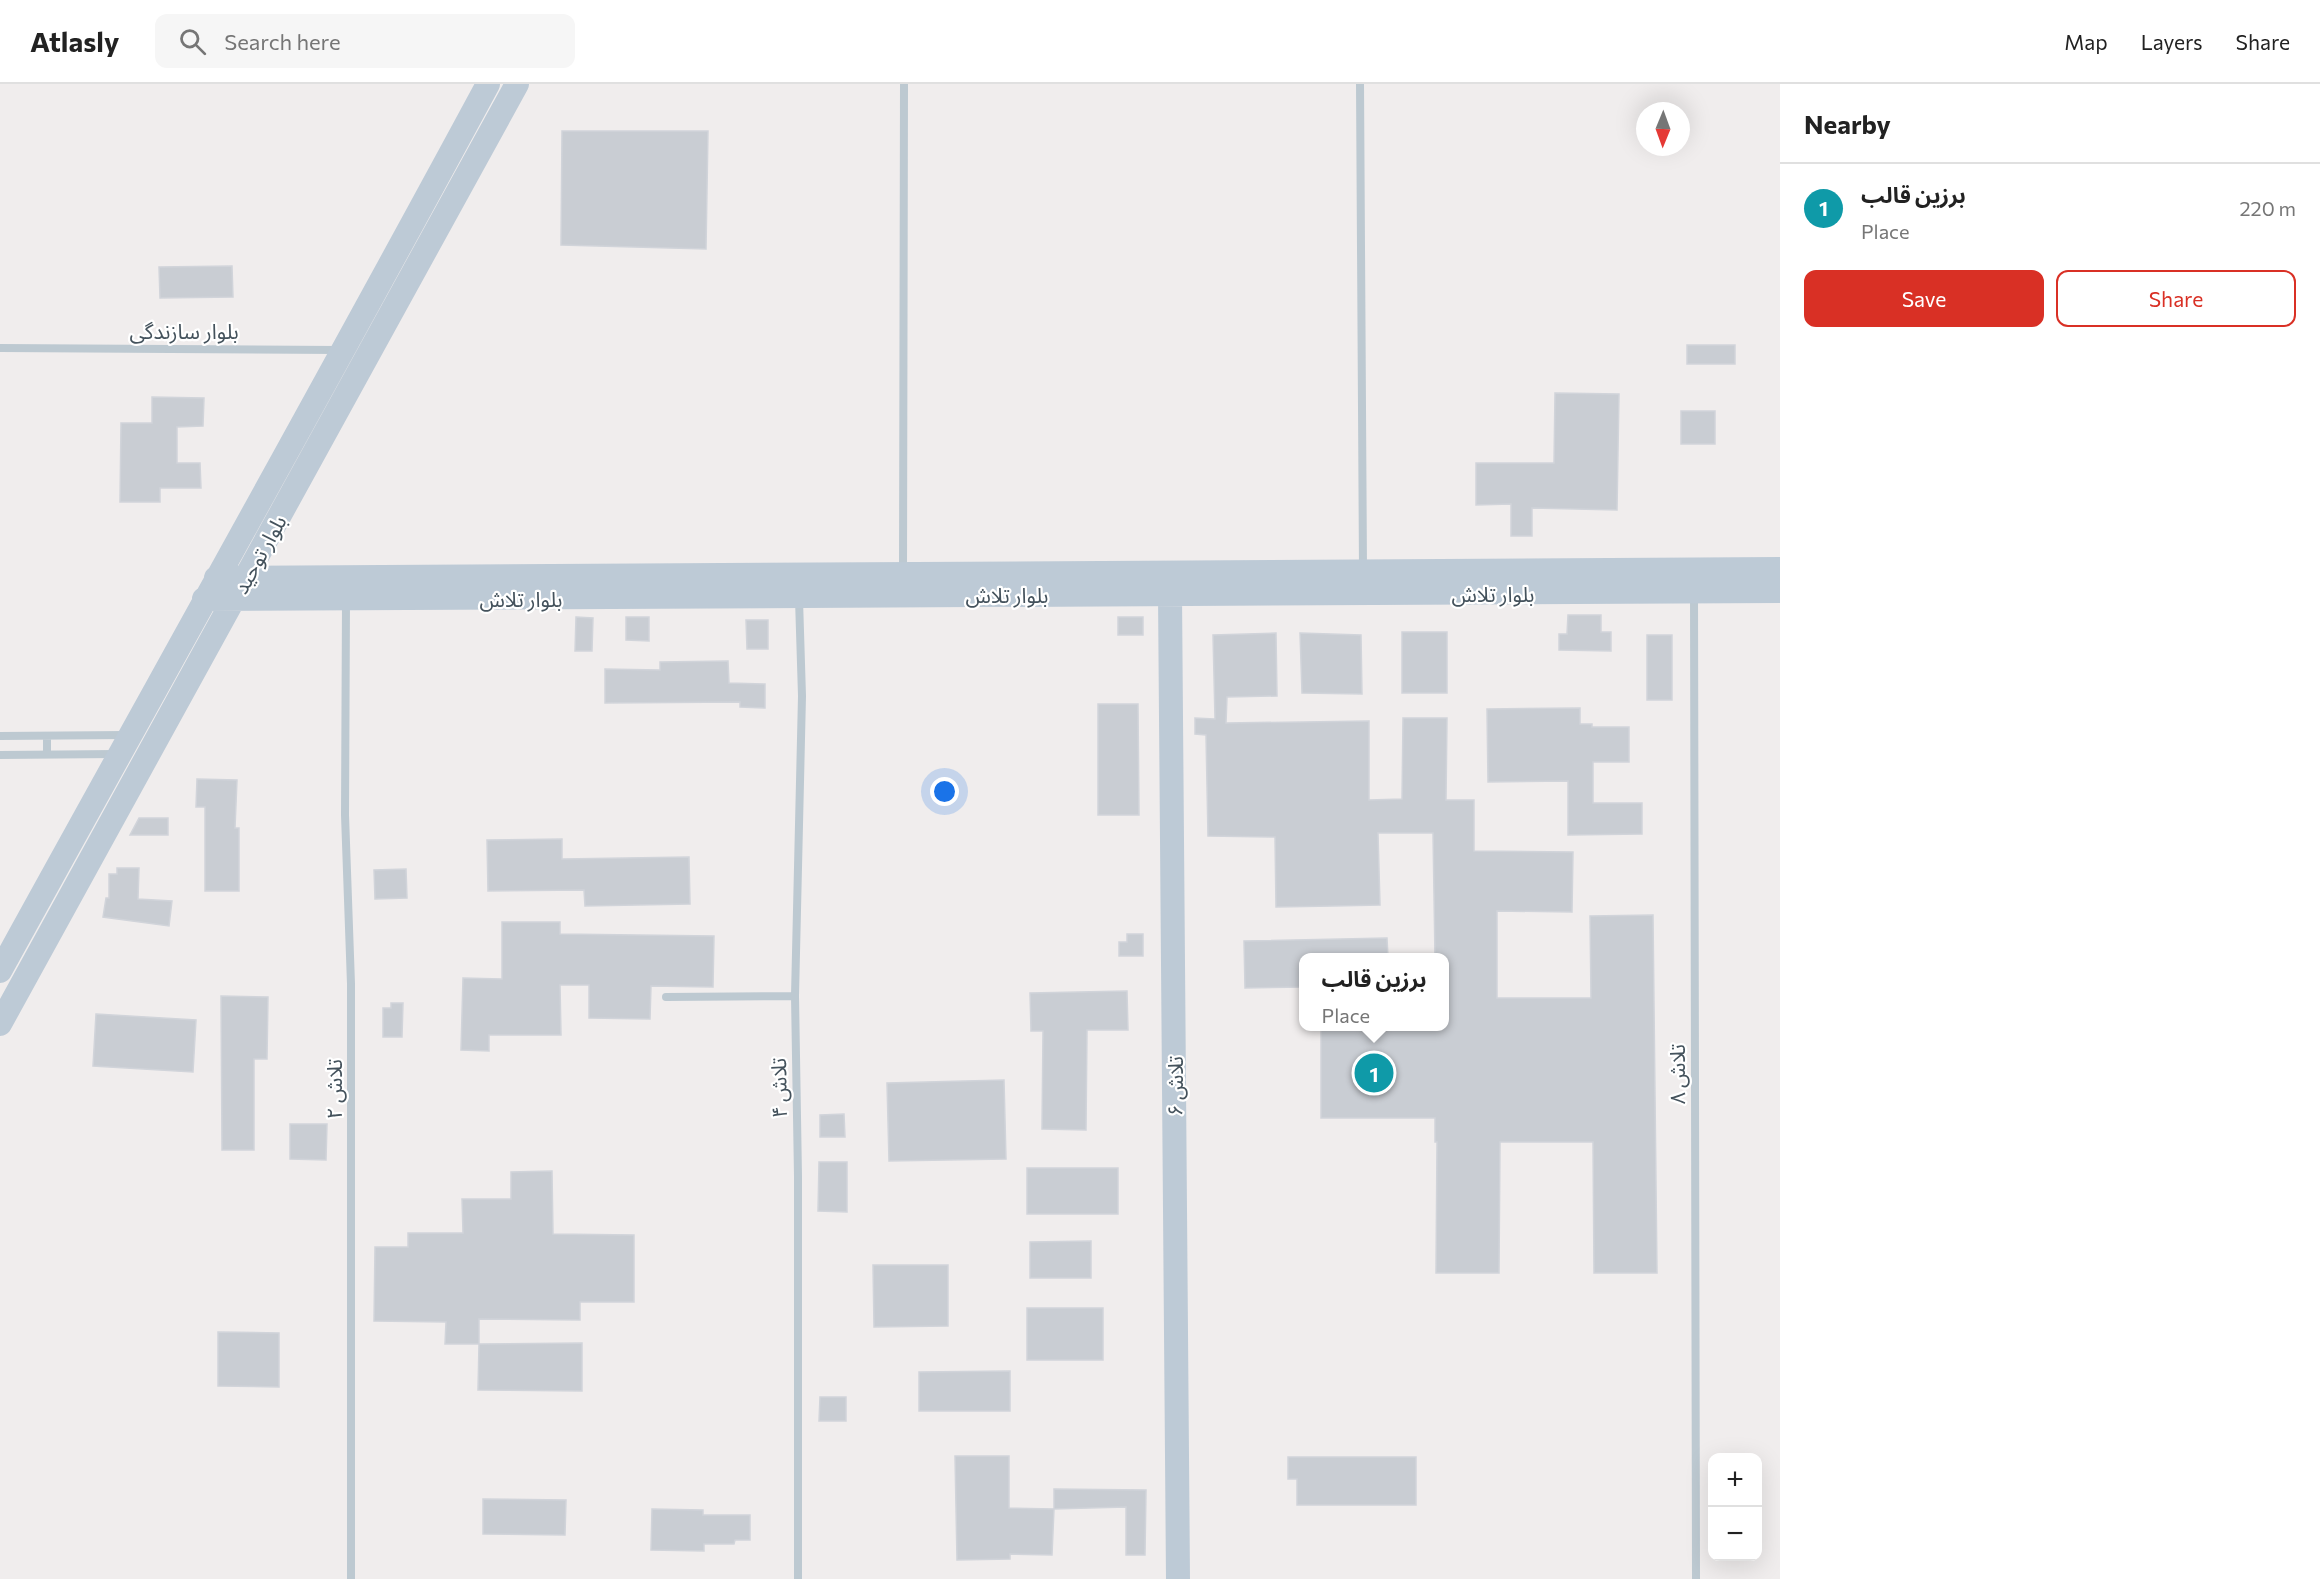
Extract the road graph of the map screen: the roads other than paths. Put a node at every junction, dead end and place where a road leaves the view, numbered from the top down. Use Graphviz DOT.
graph roads {
  1 [pos="488,84"];
  2 [pos="517,84"];
  3 [pos="904,84"];
  4 [pos="1360,84"];
  5 [pos="0,348"];
  6 [pos="345,351"];
  7 [pos="365,363"];
  8 [pos="1780,569"];
  9 [pos="1363,572"];
  10 [pos="216,578"];
  11 [pos="246,578"];
  12 [pos="1694,581"];
  13 [pos="903,584"];
  14 [pos="800,585"];
  15 [pos="282,589"];
  16 [pos="1780,591"];
  17 [pos="1170,594"];
  18 [pos="204,599"];
  19 [pos="346,599"];
  20 [pos="234,600"];
  21 [pos="0,736"];
  22 [pos="47,736"];
  23 [pos="124,745"];
  24 [pos="0,754"];
  25 [pos="47,754"];
  26 [pos="0,970"];
  27 [pos="795,996"];
  28 [pos="666,997"];
  29 [pos="0,1024"];
  30 [pos="351,1579"];
  31 [pos="798,1579"];
  32 [pos="1178,1579"];
  33 [pos="1696,1579"];
  1 -- 6 [label="street, بلوار توحید"];
  2 -- 7 [label="street, بلوار توحید"];
  3 -- 13 [label="lane"];
  4 -- 9 [label="lane"];
  5 -- 6 [label="lane, بلوار سازندگی"];
  6 -- 7 [label="lane"];
  6 -- 10 [label="street, بلوار توحید"];
  7 -- 11 [label="street, بلوار توحید"];
  8 -- 12 [label="street, بلوار تلاش"];
  9 -- 12 [label="street, بلوار تلاش"];
  9 -- 13 [label="street, بلوار تلاش"];
  10 -- 11 [label="street, بلوار تلاش"];
  10 -- 18 [label="street, بلوار توحید"];
  11 -- 15 [label="street, بلوار تلاش"];
  11 -- 20 [label="street, بلوار توحید"];
  12 -- 16 [label="street, بلوار تلاش"];
  12 -- 17 [label="street, بلوار تلاش"];
  12 -- 33 [label="lane, تلاش ۸"];
  13 -- 14 [label="street, بلوار تلاش"];
  13 -- 17 [label="street, بلوار تلاش"];
  14 -- 15 [label="street, بلوار تلاش"];
  14 -- 19 [label="street, بلوار تلاش"];
  14 -- 27 [label="lane, تلاش ۴"];
  15 -- 19 [label="street, بلوار تلاش"];
  15 -- 20 [label="street, بلوار تلاش"];
  17 -- 32 [label="street, تلاش ۶"];
  18 -- 20 [label="street, بلوار تلاش"];
  18 -- 23 [label="street, بلوار توحید"];
  19 -- 30 [label="lane, تلاش ۲"];
  20 -- 29 [label="street, بلوار توحید"];
  21 -- 22 [label="lane"];
  22 -- 23 [label="lane"];
  22 -- 25 [label="lane"];
  23 -- 25 [label="lane"];
  23 -- 26 [label="street, بلوار توحید"];
  24 -- 25 [label="lane"];
  27 -- 28 [label="lane"];
  27 -- 31 [label="lane, تلاش ۴"];
}
